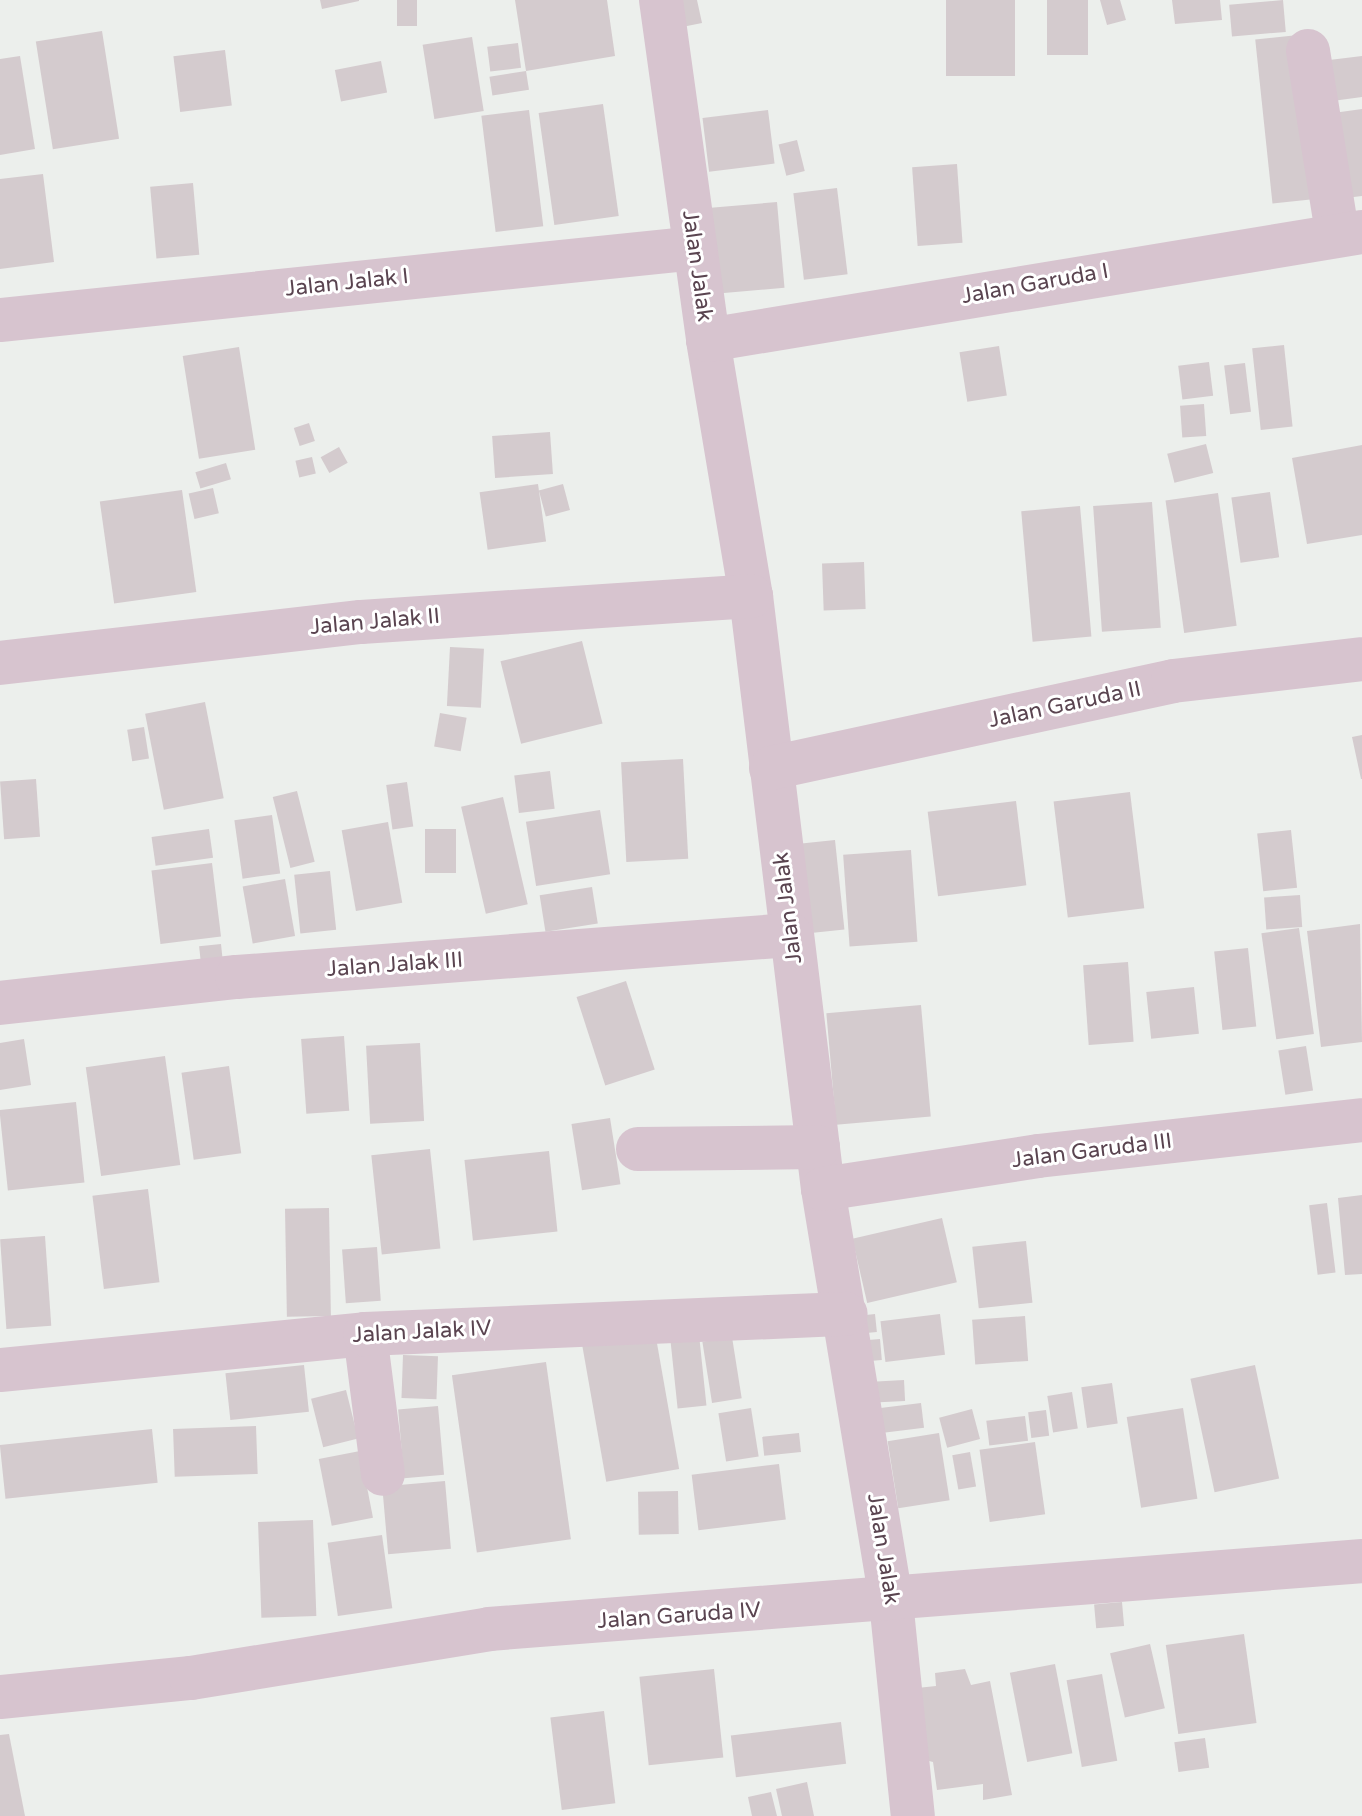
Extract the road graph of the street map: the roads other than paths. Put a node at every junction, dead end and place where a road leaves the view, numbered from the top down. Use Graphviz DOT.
graph roads {
  1 [pos="661,0"];
  2 [pos="1308,51"];
  3 [pos="1349,232"];
  4 [pos="695,248"];
  5 [pos="0,320"];
  6 [pos="708,340"];
  7 [pos="751,596"];
  8 [pos="1362,659"];
  9 [pos="0,663"];
  10 [pos="771,768"];
  11 [pos="790,935"];
  12 [pos="0,1003"];
  13 [pos="1362,1120"];
  14 [pos="638,1149"];
  15 [pos="821,1168"];
  16 [pos="846,1314"];
  17 [pos="365,1334"];
  18 [pos="0,1370"];
  19 [pos="383,1474"];
  20 [pos="1362,1561"];
  21 [pos="891,1601"];
  22 [pos="0,1697"];
  23 [pos="913,1816"];
  1 -- 4 [label="street, Jalan Jalak"];
  2 -- 3 [label="street"];
  3 -- 6 [label="street, Jalan Garuda I"];
  4 -- 5 [label="street, Jalan Jalak I"];
  4 -- 6 [label="street, Jalan Jalak"];
  6 -- 7 [label="street, Jalan Jalak"];
  7 -- 9 [label="street, Jalan Jalak II"];
  7 -- 10 [label="street, Jalan Jalak"];
  8 -- 10 [label="street, Jalan Garuda II"];
  10 -- 11 [label="street, Jalan Jalak"];
  11 -- 12 [label="street, Jalan Jalak III"];
  11 -- 15 [label="street, Jalan Jalak"];
  13 -- 15 [label="street, Jalan Garuda III"];
  14 -- 15 [label="street, Jalan Garuda III"];
  15 -- 16 [label="street, Jalan Jalak"];
  16 -- 17 [label="street, Jalan Jalak IV"];
  16 -- 21 [label="street, Jalan Jalak"];
  17 -- 18 [label="street, Jalan Jalak IV"];
  17 -- 19 [label="street"];
  20 -- 21 [label="street, Jalan Garuda IV"];
  21 -- 22 [label="street, Jalan Garuda IV"];
  21 -- 23 [label="street, Jalan Jalak"];
}
